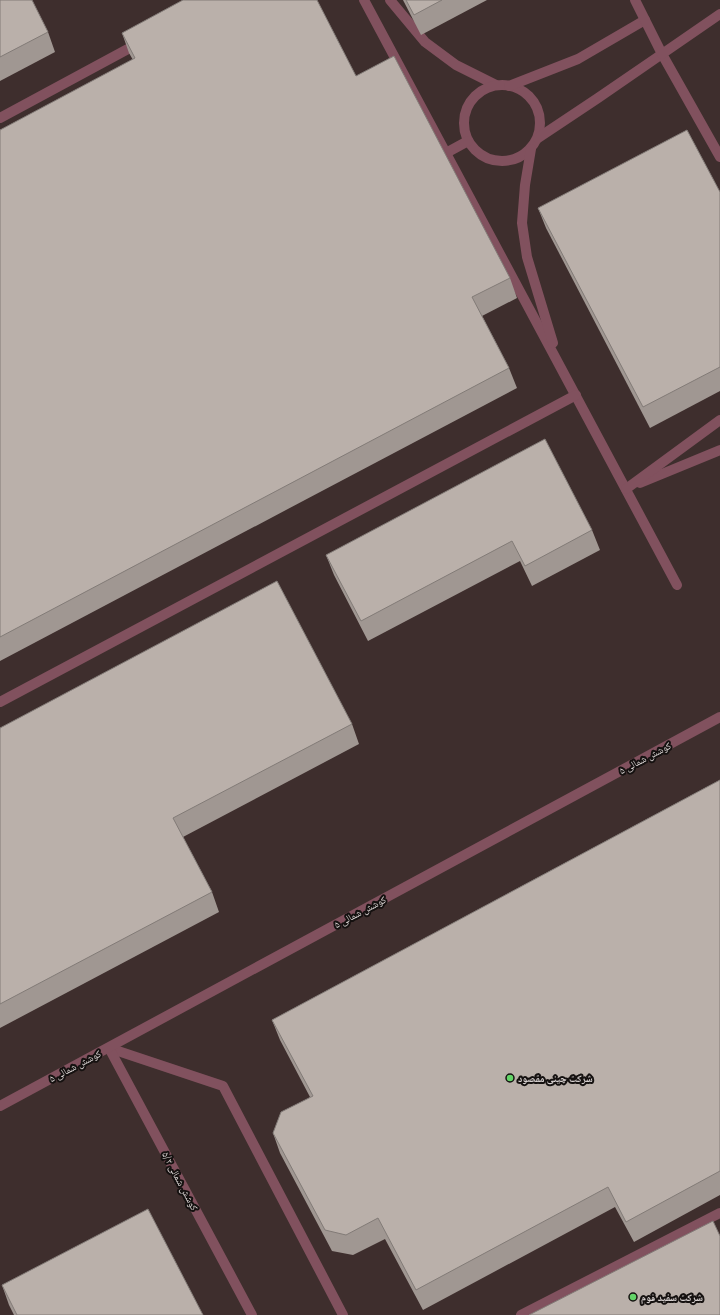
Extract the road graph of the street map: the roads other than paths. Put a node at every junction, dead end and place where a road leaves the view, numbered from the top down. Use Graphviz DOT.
graph roads {
  1 [pos="364,0"];
  2 [pos="390,0"];
  3 [pos="635,0"];
  4 [pos="720,14"];
  5 [pos="645,20"];
  6 [pos="151,37"];
  7 [pos="662,54"];
  8 [pos="496,85"];
  9 [pos="509,86"];
  10 [pos="0,118"];
  11 [pos="538,138"];
  12 [pos="468,142"];
  13 [pos="531,149"];
  14 [pos="446,152"];
  15 [pos="720,157"];
  16 [pos="559,364"];
  17 [pos="576,396"];
  18 [pos="720,420"];
  19 [pos="720,450"];
  20 [pos="626,489"];
  21 [pos="677,585"];
  22 [pos="0,702"];
  23 [pos="720,717"];
  24 [pos="109,1048"];
  25 [pos="0,1106"];
  26 [pos="720,1213"];
  27 [pos="252,1315"];
  28 [pos="343,1315"];
  29 [pos="521,1315"];
  1 -- 14 [label="street"];
  2 -- 8 [label="street"];
  3 -- 5 [label="street"];
  4 -- 7 [label="street"];
  5 -- 7 [label="street"];
  5 -- 9 [label="street"];
  6 -- 10 [label="street"];
  7 -- 11 [label="street"];
  7 -- 15 [label="street"];
  8 -- 9 [label="street"];
  8 -- 12 [label="street"];
  9 -- 11 [label="street"];
  11 -- 13 [label="street"];
  12 -- 13 [label="street"];
  12 -- 14 [label="street"];
  13 -- 16 [label="street"];
  14 -- 16 [label="street"];
  16 -- 17 [label="street"];
  17 -- 20 [label="street"];
  17 -- 22 [label="street"];
  18 -- 20 [label="street"];
  19 -- 20 [label="street"];
  20 -- 21 [label="street"];
  23 -- 24 [label="street, کوشش شمالی ۵"];
  24 -- 25 [label="street, کوشش شمالی ۵"];
  24 -- 27 [label="street, کوشش شمالی ۵/٢"];
  24 -- 28 [label="street"];
  26 -- 29 [label="street"];
}
